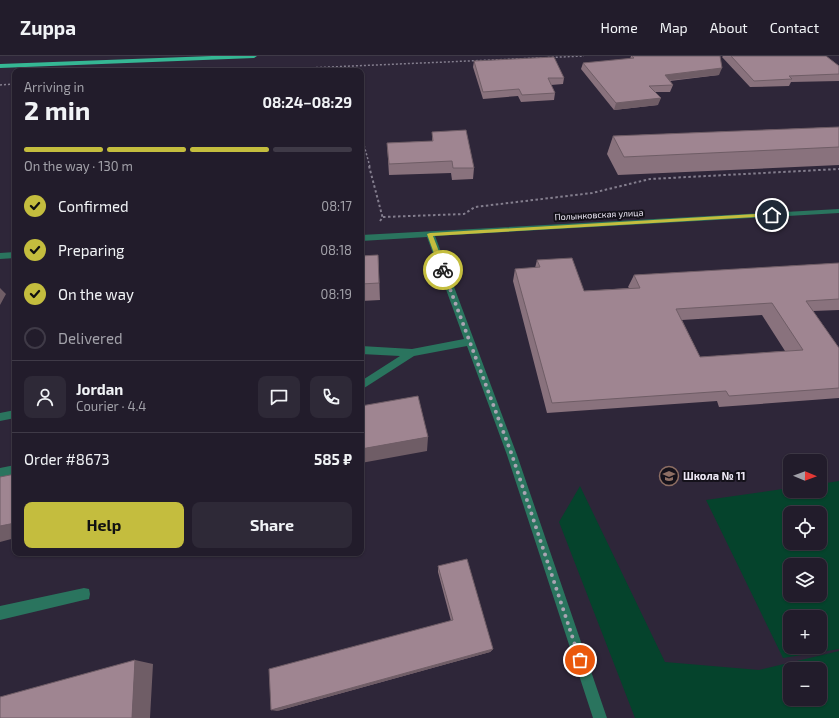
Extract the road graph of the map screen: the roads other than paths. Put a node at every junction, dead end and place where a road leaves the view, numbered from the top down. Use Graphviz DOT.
graph roads {
  1 [pos="254,56"];
  2 [pos="0,66"];
  3 [pos="839,211"];
  4 [pos="430,234"];
  5 [pos="364,238"];
  6 [pos="12,255"];
  7 [pos="0,256"];
  8 [pos="470,342"];
  9 [pos="364,350"];
  10 [pos="412,353"];
  11 [pos="364,384"];
  12 [pos="12,415"];
  13 [pos="0,418"];
  14 [pos="12,471"];
  15 [pos="0,473"];
  16 [pos="84,594"];
  17 [pos="0,613"];
  18 [pos="600,718"];
  1 -- 2 [label="main road"];
  3 -- 4 [label="street, Полынковская улица"];
  4 -- 5 [label="street, Полынковская улица"];
  4 -- 8 [label="street"];
  6 -- 7 [label="street"];
  8 -- 10 [label="street"];
  8 -- 18 [label="street"];
  9 -- 10 [label="street"];
  10 -- 11 [label="street"];
  12 -- 13 [label="street"];
  14 -- 15 [label="street"];
  16 -- 17 [label="street"];
}
